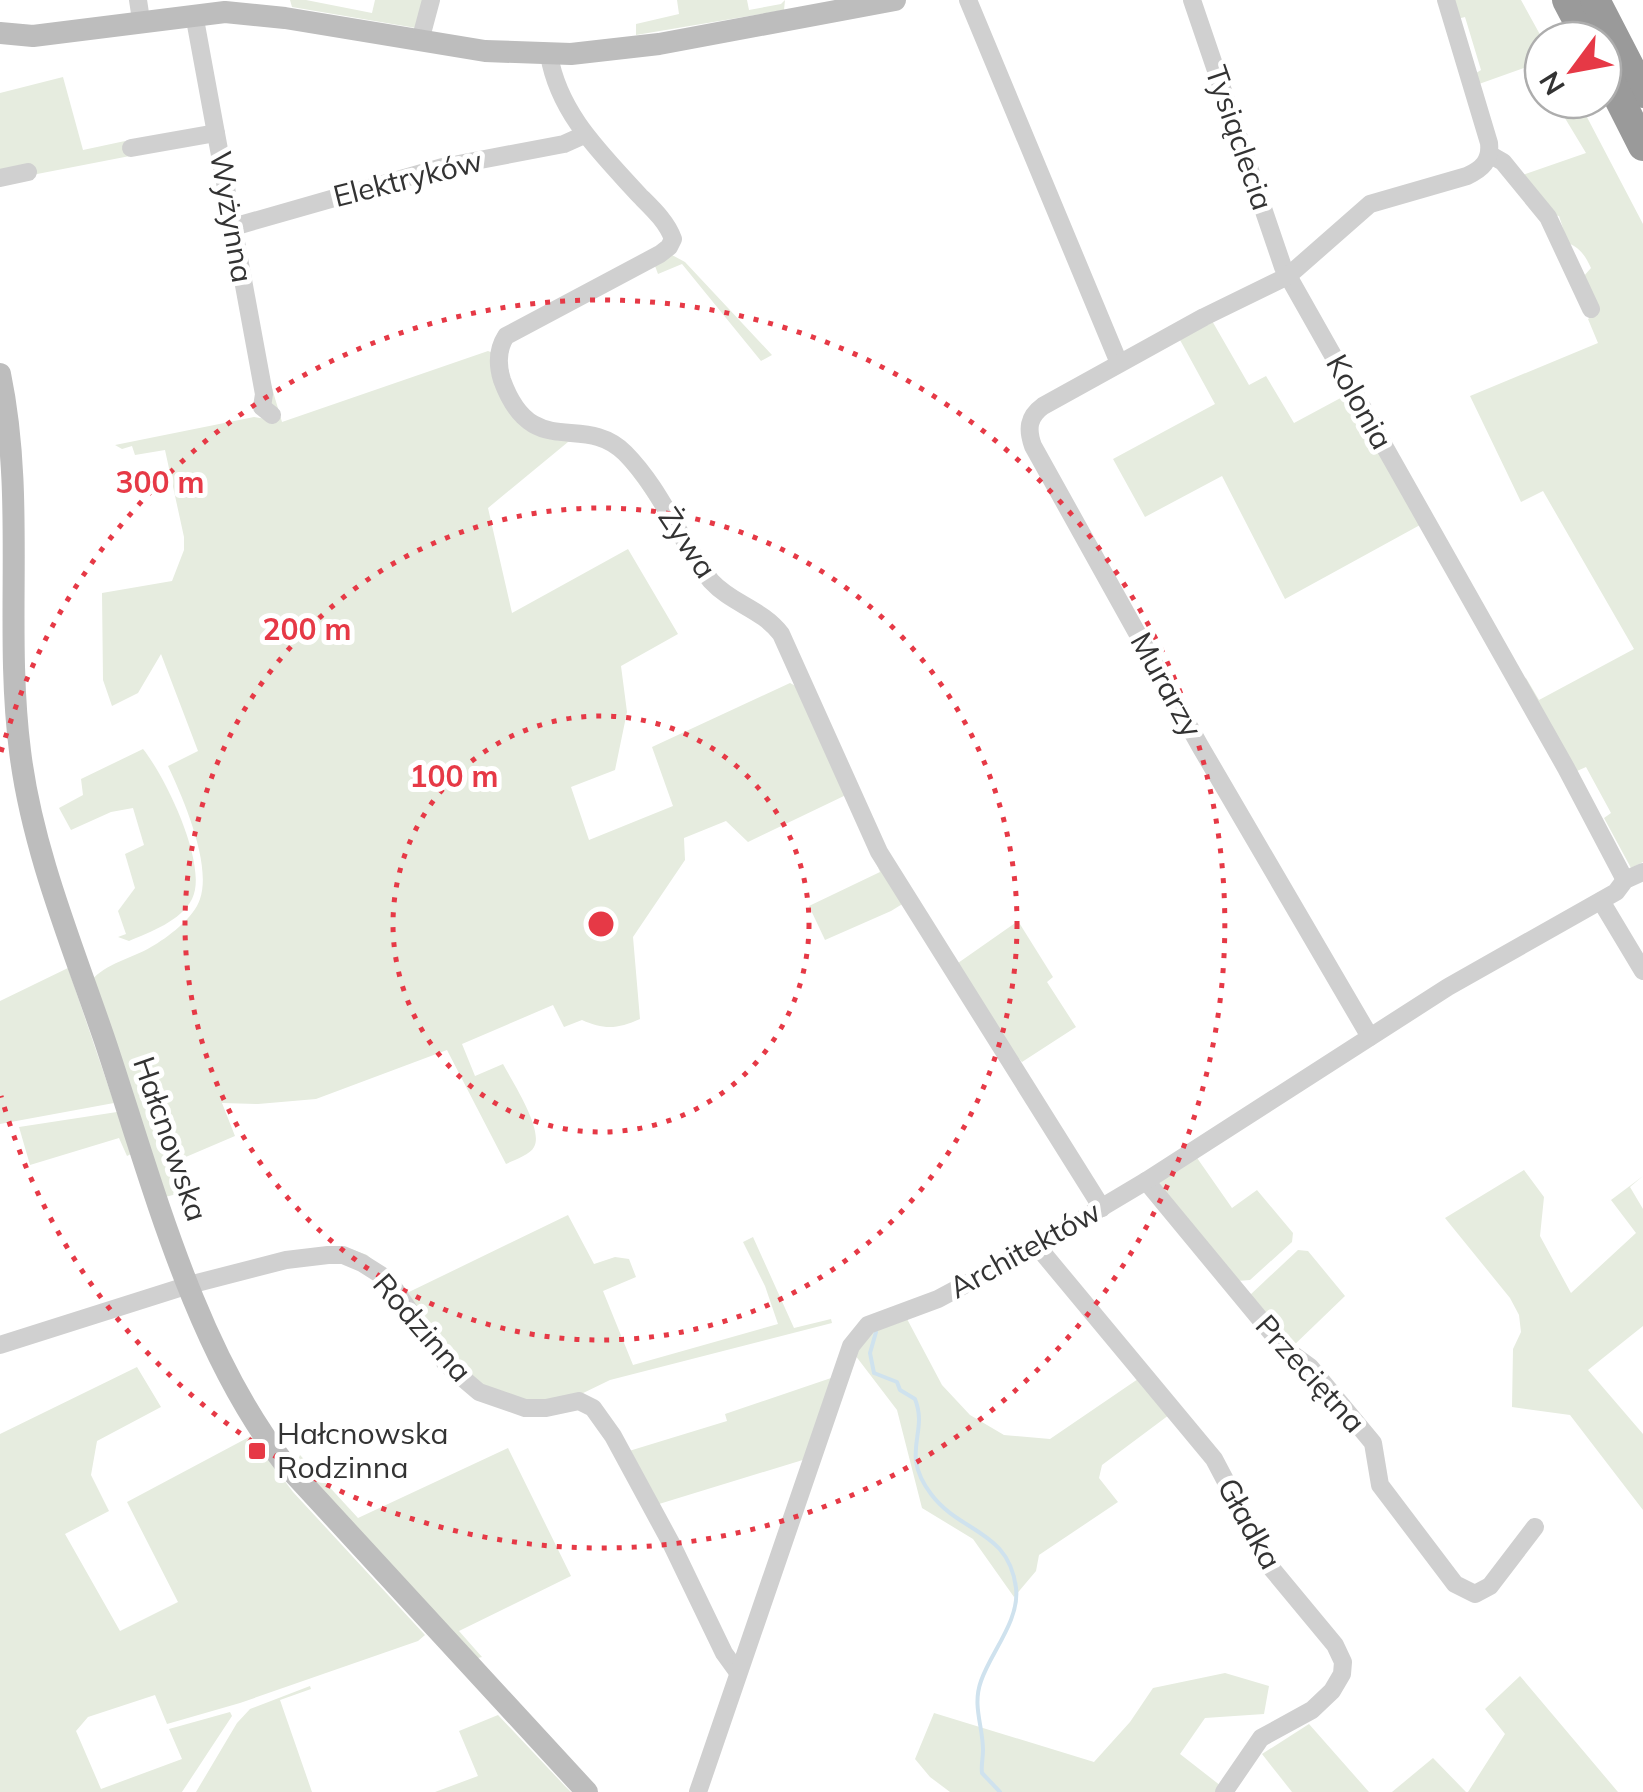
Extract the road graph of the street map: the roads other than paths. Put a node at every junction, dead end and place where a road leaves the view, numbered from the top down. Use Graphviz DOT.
graph roads {
  1 [pos="431,0"];
  2 [pos="895,0"];
  3 [pos="968,0"];
  4 [pos="1192,0"];
  5 [pos="1446,0"];
  6 [pos="1595,0"];
  7 [pos="139,10"];
  8 [pos="194,14"];
  9 [pos="0,34"];
  10 [pos="420,40"];
  11 [pos="549,55"];
  12 [pos="1643,93"];
  13 [pos="1623,106"];
  14 [pos="216,133"];
  15 [pos="584,135"];
  16 [pos="1643,146"];
  17 [pos="131,148"];
  18 [pos="1489,154"];
  19 [pos="28,172"];
  20 [pos="0,178"];
  21 [pos="233,227"];
  22 [pos="1288,276"];
  23 [pos="1590,309"];
  24 [pos="1120,364"];
  25 [pos="0,374"];
  26 [pos="272,415"];
  27 [pos="7,566"];
  28 [pos="1643,872"];
  29 [pos="1625,880"];
  30 [pos="1601,901"];
  31 [pos="1643,971"];
  32 [pos="1370,1037"];
  33 [pos="1146,1181"];
  34 [pos="1102,1208"];
  35 [pos="1036,1246"];
  36 [pos="189,1285"];
  37 [pos="0,1345"];
  38 [pos="1534,1527"];
  39 [pos="737,1671"];
  40 [pos="587,1792"];
  41 [pos="698,1792"];
  42 [pos="1224,1792"];
  1 -- 10 [label="street"];
  2 -- 11 [label="street"];
  3 -- 24 [label="street"];
  4 -- 22 [label="street, Tysiąclecia"];
  5 -- 18 [label="street"];
  6 -- 12 [label="highway"];
  7 -- 8 [label="street"];
  7 -- 9 [label="street"];
  8 -- 10 [label="street"];
  8 -- 14 [label="street, Wyżynna"];
  10 -- 11 [label="street"];
  11 -- 15 [label="street, Żywa"];
  13 -- 16 [label="highway"];
  14 -- 17 [label="street"];
  14 -- 21 [label="street, Wyżynna"];
  15 -- 21 [label="street, Elektryków"];
  15 -- 34 [label="street, Żywa"];
  18 -- 22 [label="street"];
  18 -- 23 [label="street"];
  19 -- 20 [label="street"];
  21 -- 26 [label="street, Wyżynna"];
  22 -- 24 [label="street, Murarzy"];
  22 -- 29 [label="street, Kolonia"];
  24 -- 32 [label="street, Murarzy"];
  25 -- 27 [label="street, Hałcnowska"];
  27 -- 36 [label="street, Hałcnowska"];
  28 -- 29 [label="street, Architektów"];
  29 -- 30 [label="street, Architektów"];
  30 -- 31 [label="street"];
  30 -- 32 [label="street, Architektów"];
  32 -- 33 [label="street, Architektów"];
  33 -- 34 [label="street, Architektów"];
  33 -- 38 [label="street, Przeciętna"];
  34 -- 35 [label="street, Architektów"];
  35 -- 39 [label="street, Architektów"];
  35 -- 42 [label="street, Gładka"];
  36 -- 37 [label="street"];
  36 -- 39 [label="street, Rodzinna"];
  36 -- 40 [label="street, Hałcnowska"];
  39 -- 41 [label="street, Architektów"];
}
